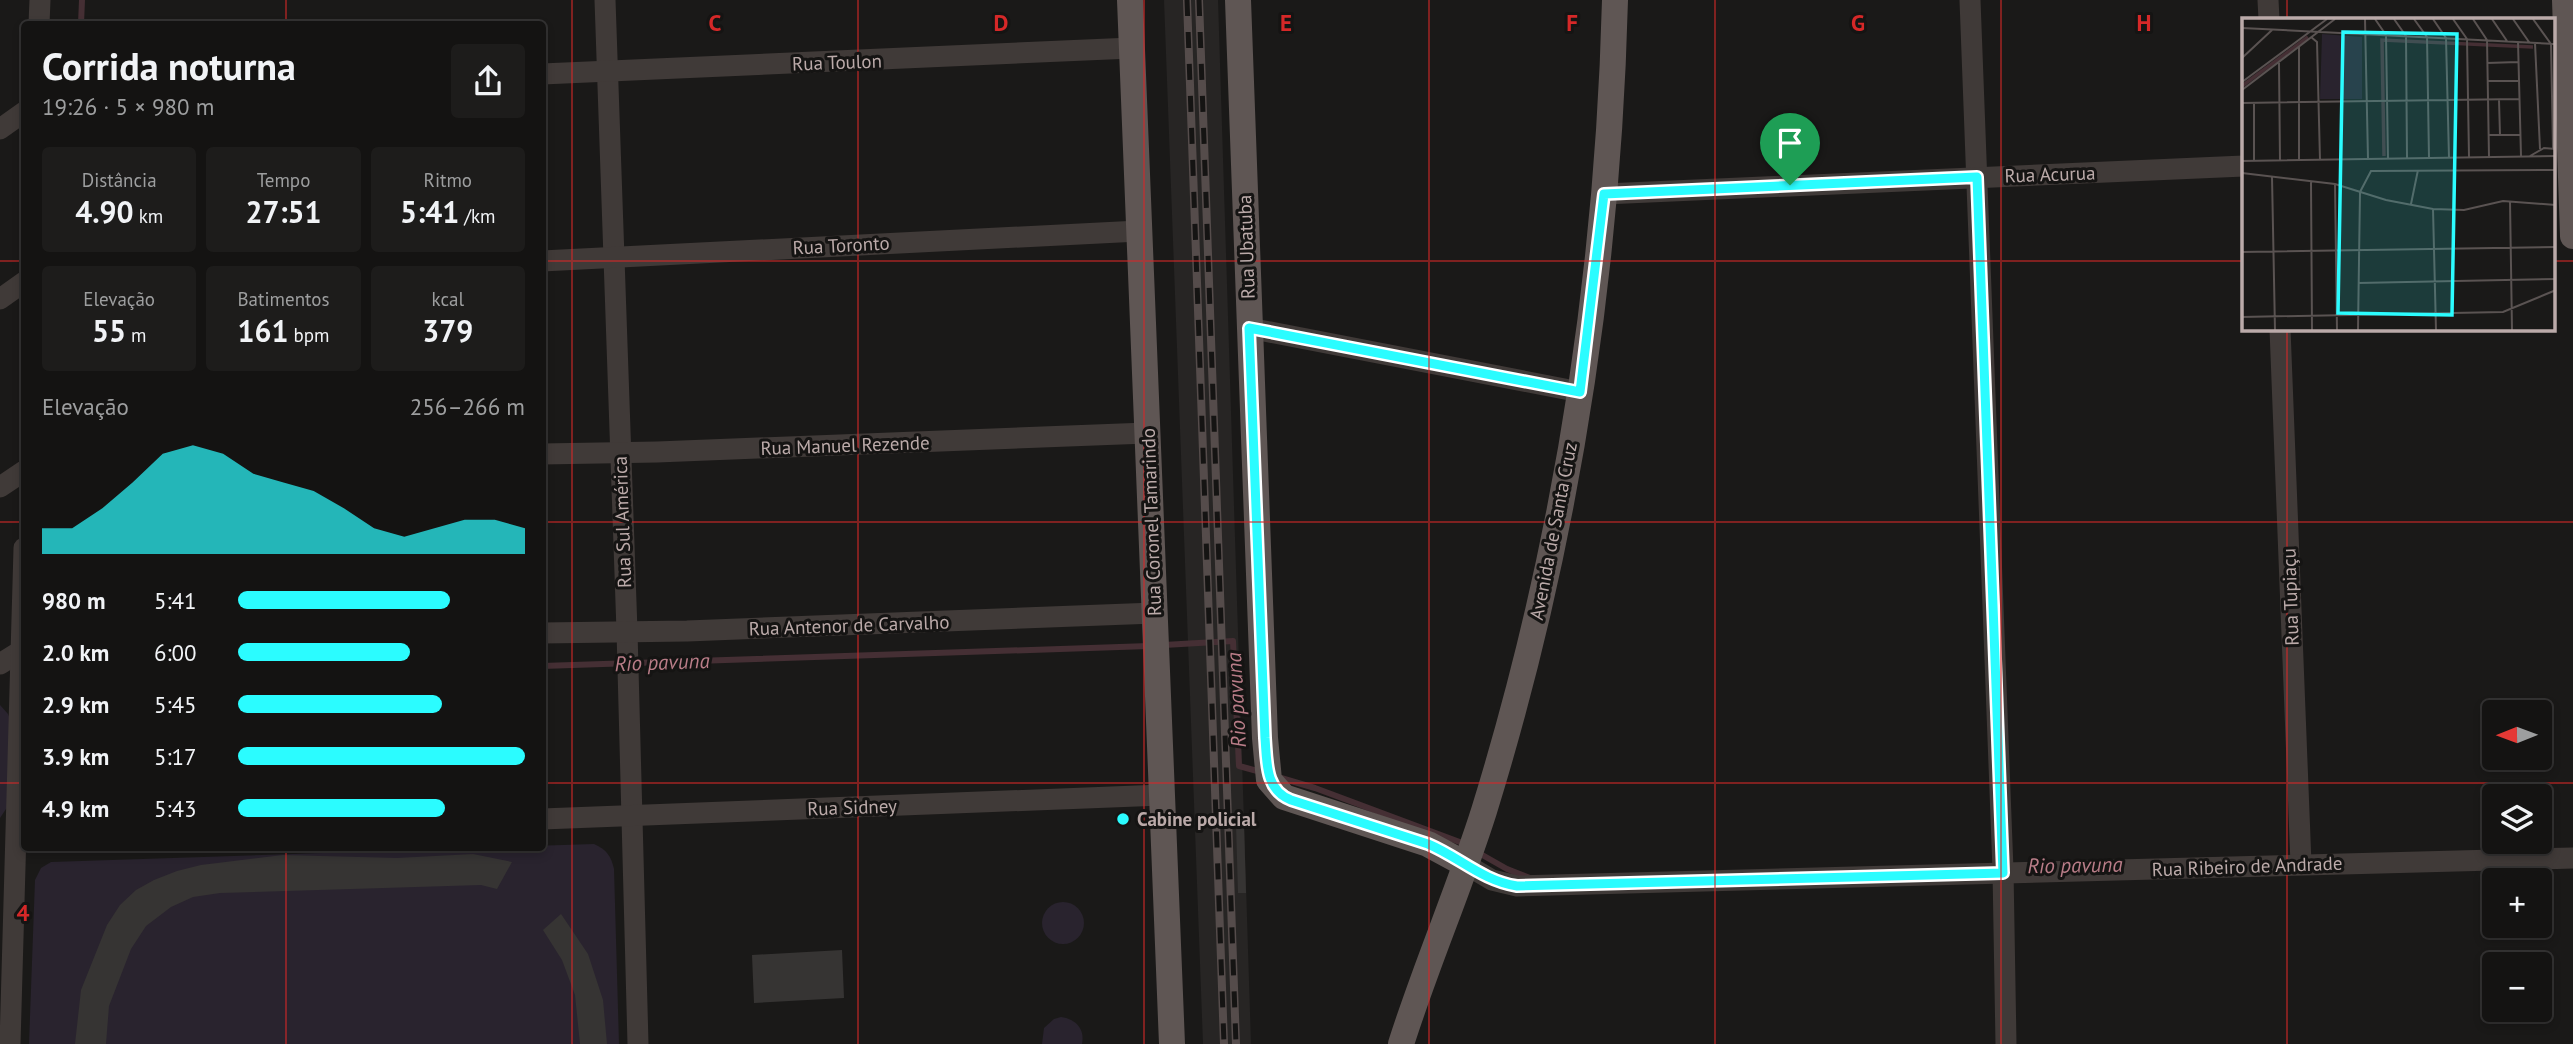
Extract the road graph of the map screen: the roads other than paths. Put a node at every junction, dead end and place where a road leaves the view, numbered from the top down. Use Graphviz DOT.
graph roads {
  1 [pos="40,0"];
  2 [pos="605,0"];
  3 [pos="1130,0"];
  4 [pos="1238,0"];
  5 [pos="1615,0"];
  6 [pos="1970,0"];
  7 [pos="2268,0"];
  8 [pos="2565,0"];
  9 [pos="2269,18"];
  10 [pos="39,21"];
  11 [pos="1132,48"];
  12 [pos="607,70"];
  13 [pos="546,74"];
  14 [pos="21,114"];
  15 [pos="0,129"];
  16 [pos="2565,152"];
  17 [pos="2242,166"];
  18 [pos="1977,177"];
  19 [pos="1604,194"];
  20 [pos="1139,231"];
  21 [pos="2573,236"];
  22 [pos="613,256"];
  23 [pos="546,261"];
  24 [pos="21,284"];
  25 [pos="0,299"];
  26 [pos="1249,328"];
  27 [pos="2280,331"];
  28 [pos="1580,392"];
  29 [pos="1147,433"];
  30 [pos="620,452"];
  31 [pos="546,454"];
  32 [pos="21,473"];
  33 [pos="0,487"];
  34 [pos="1155,613"];
  35 [pos="627,631"];
  36 [pos="546,633"];
  37 [pos="21,650"];
  38 [pos="0,664"];
  39 [pos="21,690"];
  40 [pos="1162,795"];
  41 [pos="632,816"];
  42 [pos="546,819"];
  43 [pos="14,834"];
  44 [pos="2573,858"];
  45 [pos="2300,860"];
  46 [pos="1465,864"];
  47 [pos="2003,867"];
  48 [pos="10,1044"];
  49 [pos="638,1044"];
  50 [pos="1172,1044"];
  51 [pos="1401,1044"];
  52 [pos="2006,1044"];
  1 -- 10 [label="street"];
  2 -- 12 [label="street, Rua Sul América"];
  3 -- 11 [label="main road, Rua Coronel Tamarindo"];
  4 -- 26 [label="main road, Rua Ubatuba"];
  5 -- 19 [label="main road, Avenida de Santa Cruz"];
  6 -- 18 [label="street"];
  7 -- 9 [label="street"];
  8 -- 16 [label="main road"];
  11 -- 12 [label="street, Rua Toulon"];
  11 -- 20 [label="main road, Rua Coronel Tamarindo"];
  12 -- 13 [label="street, Rua Toulon"];
  12 -- 22 [label="street, Rua Sul América"];
  14 -- 15 [label="street"];
  16 -- 21 [label="main road"];
  17 -- 18 [label="street, Rua Acurua"];
  18 -- 19 [label="street, Rua Acurua"];
  18 -- 47 [label="street"];
  19 -- 28 [label="main road, Avenida de Santa Cruz"];
  20 -- 22 [label="street, Rua Toronto"];
  20 -- 29 [label="main road, Rua Coronel Tamarindo"];
  22 -- 23 [label="street, Rua Toronto"];
  22 -- 30 [label="street, Rua Sul América"];
  24 -- 25 [label="street"];
  26 -- 28 [label="street"];
  26 -- 46 [label="main road, Rua Ubatuba"];
  27 -- 45 [label="street, Rua Tupiaçu"];
  28 -- 46 [label="main road, Avenida de Santa Cruz"];
  29 -- 30 [label="street, Rua Manuel Rezende"];
  29 -- 34 [label="main road, Rua Coronel Tamarindo"];
  30 -- 31 [label="street, Rua Manuel Rezende"];
  30 -- 35 [label="street, Rua Sul América"];
  32 -- 33 [label="street"];
  34 -- 35 [label="street, Rua Antenor de Carvalho"];
  34 -- 40 [label="main road, Rua Coronel Tamarindo"];
  35 -- 36 [label="street, Rua Antenor de Carvalho"];
  35 -- 41 [label="street, Rua Sul América"];
  37 -- 38 [label="street"];
  39 -- 43 [label="street"];
  40 -- 41 [label="street, Rua Sidney"];
  40 -- 50 [label="main road, Rua Coronel Tamarindo"];
  41 -- 42 [label="street, Rua Sidney"];
  41 -- 49 [label="street, Rua Sul América"];
  43 -- 48 [label="street"];
  44 -- 45 [label="street, Rua Ribeiro de Andrade"];
  45 -- 47 [label="street, Rua Ribeiro de Andrade"];
  46 -- 47 [label="street, Rua Ribeiro de Andrade"];
  46 -- 51 [label="main road, Avenida de Santa Cruz"];
  47 -- 52 [label="street"];
}
